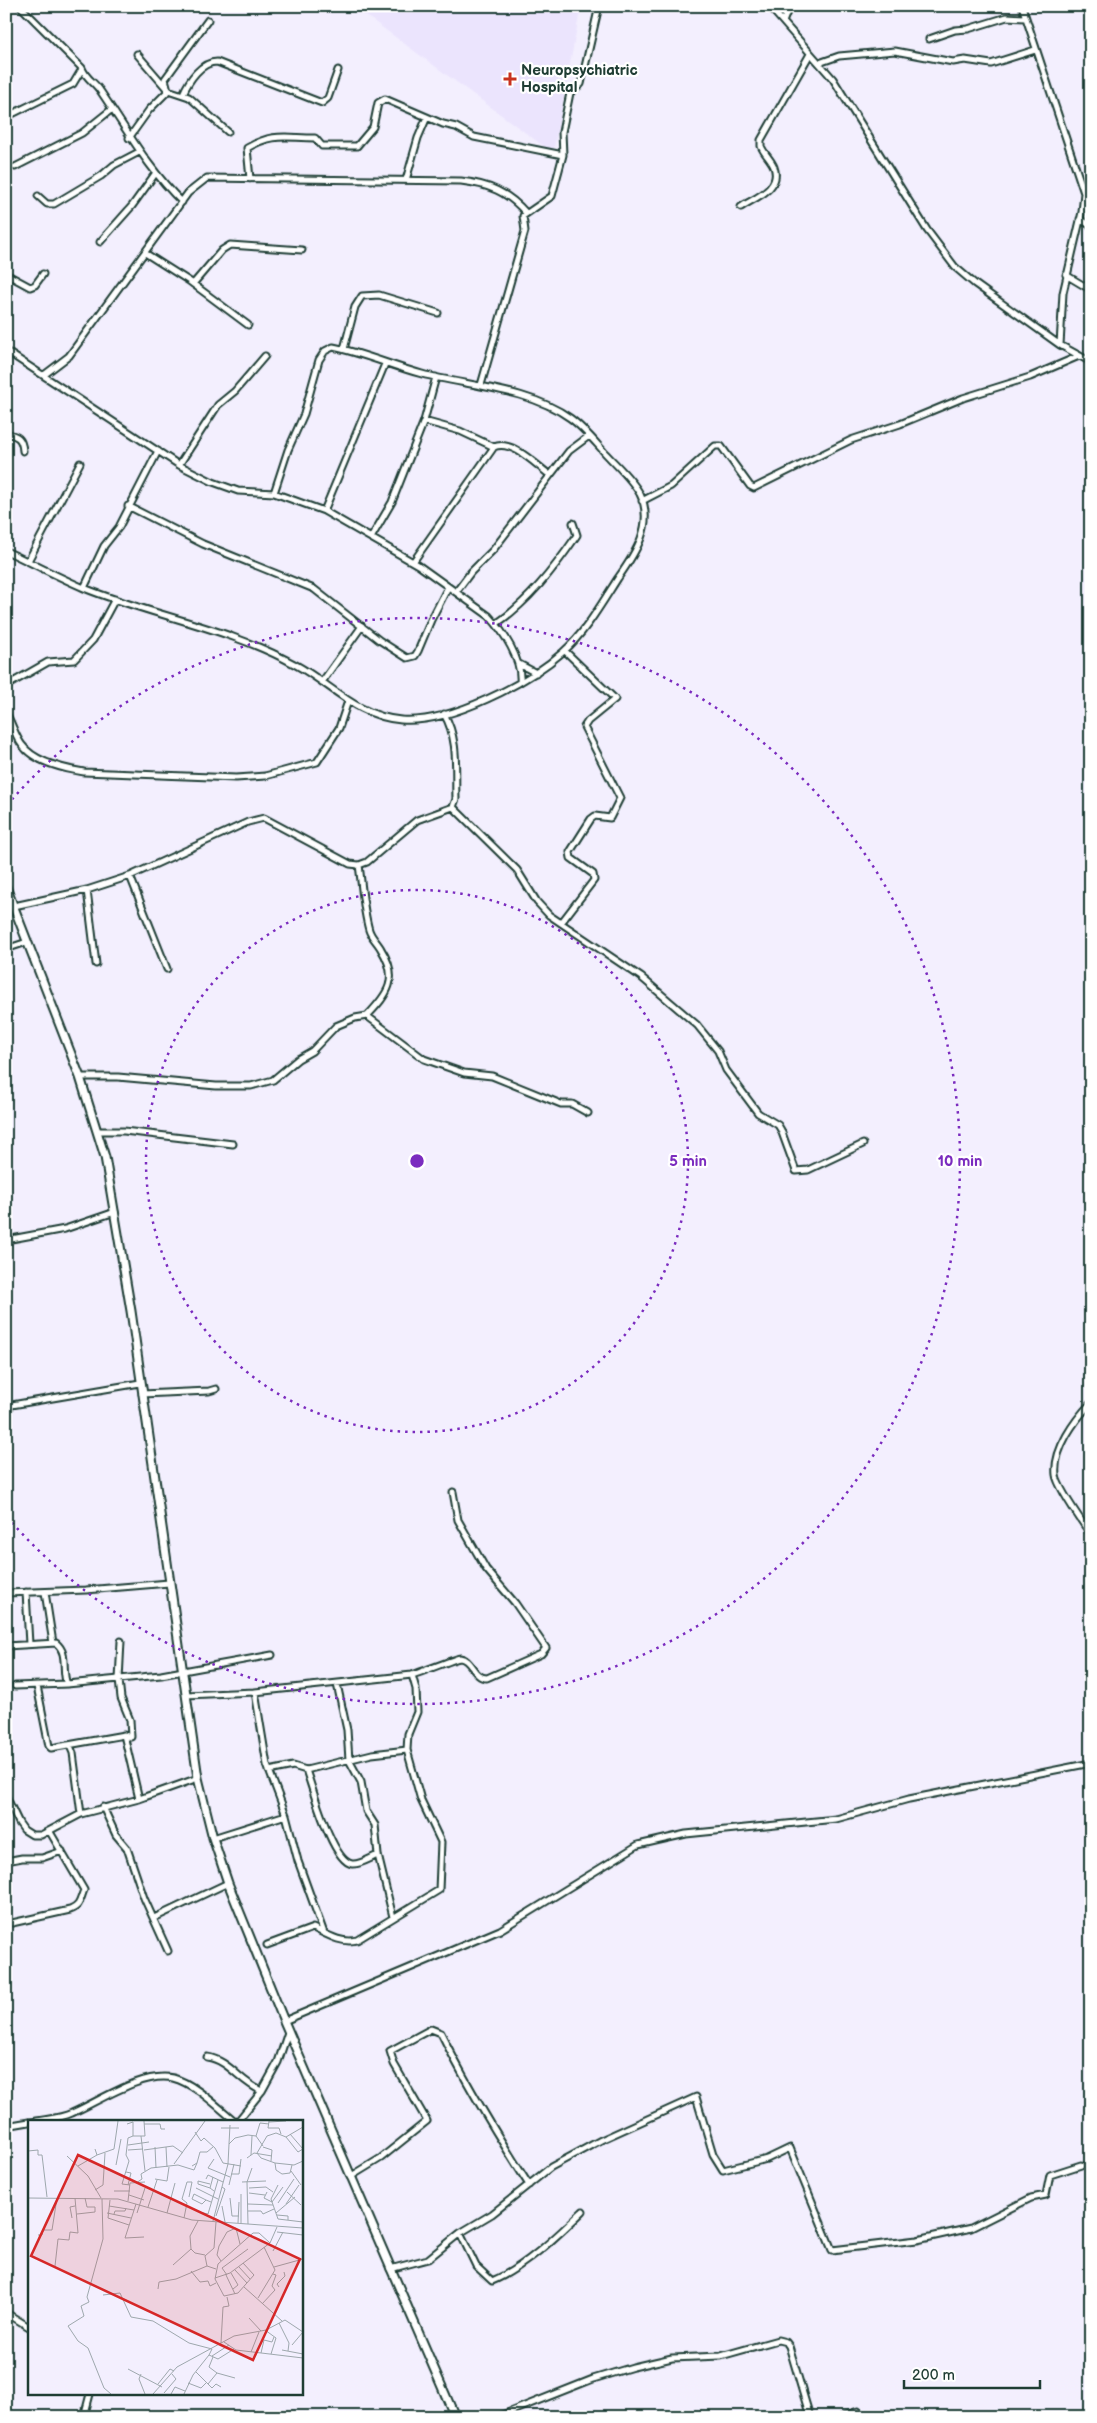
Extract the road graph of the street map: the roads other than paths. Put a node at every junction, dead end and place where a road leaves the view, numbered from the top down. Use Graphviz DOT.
graph roads {
  1 [pos="20,6"];
  2 [pos="599,6"];
  3 [pos="784,6"];
  4 [pos="1022,6"];
  5 [pos="772,7"];
  6 [pos="1025,18"];
  7 [pos="208,20"];
  8 [pos="783,22"];
  9 [pos="930,39"];
  10 [pos="1035,50"];
  11 [pos="137,54"];
  12 [pos="810,54"];
  13 [pos="819,63"];
  14 [pos="82,68"];
  15 [pos="338,70"];
  16 [pos="168,90"];
  17 [pos="183,94"];
  18 [pos="112,109"];
  19 [pos="427,116"];
  20 [pos="6,117"];
  21 [pos="228,132"];
  22 [pos="129,138"];
  23 [pos="139,152"];
  24 [pos="563,155"];
  25 [pos="15,167"];
  26 [pos="156,174"];
  27 [pos="250,179"];
  28 [pos="406,180"];
  29 [pos="38,196"];
  30 [pos="182,202"];
  31 [pos="742,207"];
  32 [pos="526,213"];
  33 [pos="1080,219"];
  34 [pos="1091,226"];
  35 [pos="100,242"];
  36 [pos="302,250"];
  37 [pos="145,253"];
  38 [pos="6,274"];
  39 [pos="43,274"];
  40 [pos="1066,274"];
  41 [pos="193,284"];
  42 [pos="1091,290"];
  43 [pos="438,313"];
  44 [pos="248,325"];
  45 [pos="1060,344"];
  46 [pos="344,349"];
  47 [pos="6,351"];
  48 [pos="265,356"];
  49 [pos="1079,356"];
  50 [pos="1091,362"];
  51 [pos="385,364"];
  52 [pos="44,375"];
  53 [pos="436,378"];
  54 [pos="481,385"];
  55 [pos="424,421"];
  56 [pos="6,433"];
  57 [pos="589,436"];
  58 [pos="494,447"];
  59 [pos="23,451"];
  60 [pos="158,452"];
  61 [pos="80,463"];
  62 [pos="179,465"];
  63 [pos="550,475"];
  64 [pos="274,493"];
  65 [pos="642,501"];
  66 [pos="128,506"];
  67 [pos="324,511"];
  68 [pos="573,523"];
  69 [pos="371,538"];
  70 [pos="6,551"];
  71 [pos="28,561"];
  72 [pos="413,562"];
  73 [pos="448,587"];
  74 [pos="84,588"];
  75 [pos="456,592"];
  76 [pos="115,599"];
  77 [pos="496,624"];
  78 [pos="362,626"];
  79 [pos="565,651"];
  80 [pos="518,663"];
  81 [pos="536,673"];
  82 [pos="322,682"];
  83 [pos="520,682"];
  84 [pos="6,686"];
  85 [pos="348,701"];
  86 [pos="6,713"];
  87 [pos="444,714"];
  88 [pos="453,807"];
  89 [pos="358,865"];
  90 [pos="130,876"];
  91 [pos="6,887"];
  92 [pos="87,890"];
  93 [pos="14,906"];
  94 [pos="561,923"];
  95 [pos="27,942"];
  96 [pos="6,949"];
  97 [pos="96,964"];
  98 [pos="167,969"];
  99 [pos="367,1016"];
  100 [pos="80,1077"];
  101 [pos="588,1113"];
  102 [pos="97,1131"];
  103 [pos="234,1144"];
  104 [pos="863,1144"];
  105 [pos="115,1212"];
  106 [pos="6,1240"];
  107 [pos="140,1383"];
  108 [pos="216,1389"];
  109 [pos="142,1394"];
  110 [pos="1091,1403"];
  111 [pos="6,1406"];
  112 [pos="453,1492"];
  113 [pos="1091,1535"];
  114 [pos="169,1582"];
  115 [pos="26,1592"];
  116 [pos="45,1592"];
  117 [pos="6,1593"];
  118 [pos="120,1641"];
  119 [pos="52,1643"];
  120 [pos="29,1644"];
  121 [pos="6,1646"];
  122 [pos="272,1655"];
  123 [pos="182,1670"];
  124 [pos="412,1676"];
  125 [pos="118,1680"];
  126 [pos="67,1684"];
  127 [pos="337,1684"];
  128 [pos="14,1686"];
  129 [pos="37,1686"];
  130 [pos="255,1692"];
  131 [pos="186,1695"];
  132 [pos="124,1735"];
  133 [pos="66,1745"];
  134 [pos="407,1750"];
  135 [pos="350,1760"];
  136 [pos="1091,1763"];
  137 [pos="306,1770"];
  138 [pos="269,1771"];
  139 [pos="198,1778"];
  140 [pos="6,1796"];
  141 [pos="139,1799"];
  142 [pos="104,1807"];
  143 [pos="81,1814"];
  144 [pos="286,1815"];
  145 [pos="50,1832"];
  146 [pos="213,1838"];
  147 [pos="62,1851"];
  148 [pos="378,1855"];
  149 [pos="6,1861"];
  150 [pos="228,1883"];
  151 [pos="393,1917"];
  152 [pos="154,1918"];
  153 [pos="6,1922"];
  154 [pos="324,1934"];
  155 [pos="267,1945"];
  156 [pos="168,1951"];
  157 [pos="284,2021"];
  158 [pos="288,2032"];
  159 [pos="207,2057"];
  160 [pos="262,2091"];
  161 [pos="70,2114"];
  162 [pos="40,2120"];
  163 [pos="71,2120"];
  164 [pos="233,2120"];
  165 [pos="238,2120"];
  166 [pos="28,2122"];
  167 [pos="6,2126"];
  168 [pos="1081,2165"];
  169 [pos="350,2177"];
  170 [pos="528,2185"];
  171 [pos="583,2211"];
  172 [pos="460,2233"];
  173 [pos="389,2269"];
  174 [pos="6,2310"];
  175 [pos="28,2325"];
  176 [pos="89,2396"];
  177 [pos="84,2417"];
  178 [pos="454,2417"];
  179 [pos="497,2417"];
  180 [pos="810,2417"];
  181 [pos="841,2417"];
  182 [pos="864,2417"];
  1 -- 14 [label="street"];
  2 -- 24 [label="street"];
  3 -- 8 [label="street"];
  4 -- 6 [label="street"];
  5 -- 8 [label="street"];
  6 -- 9 [label="street"];
  6 -- 10 [label="street"];
  7 -- 16 [label="street"];
  8 -- 12 [label="street"];
  10 -- 13 [label="street"];
  10 -- 33 [label="street"];
  11 -- 16 [label="street"];
  12 -- 13 [label="street"];
  12 -- 31 [label="street"];
  13 -- 45 [label="street"];
  14 -- 18 [label="street"];
  14 -- 20 [label="street"];
  15 -- 17 [label="street"];
  16 -- 17 [label="street"];
  16 -- 22 [label="street"];
  17 -- 21 [label="street"];
  18 -- 22 [label="street"];
  18 -- 25 [label="street"];
  19 -- 24 [label="street"];
  19 -- 27 [label="street"];
  19 -- 28 [label="street"];
  22 -- 23 [label="street"];
  23 -- 26 [label="street"];
  23 -- 29 [label="street"];
  24 -- 32 [label="street"];
  26 -- 30 [label="street"];
  26 -- 35 [label="street"];
  27 -- 28 [label="street"];
  27 -- 30 [label="street"];
  28 -- 32 [label="street"];
  30 -- 37 [label="street"];
  32 -- 54 [label="street"];
  33 -- 34 [label="street"];
  33 -- 40 [label="street"];
  36 -- 41 [label="street"];
  37 -- 41 [label="street"];
  37 -- 52 [label="street"];
  38 -- 39 [label="street"];
  40 -- 42 [label="street"];
  40 -- 45 [label="street"];
  41 -- 44 [label="street"];
  43 -- 46 [label="street"];
  45 -- 49 [label="street"];
  46 -- 51 [label="street"];
  46 -- 64 [label="street"];
  47 -- 52 [label="street"];
  48 -- 62 [label="street"];
  49 -- 50 [label="street"];
  49 -- 65 [label="street"];
  51 -- 53 [label="street"];
  51 -- 67 [label="street"];
  52 -- 60 [label="street"];
  53 -- 54 [label="street"];
  53 -- 55 [label="street"];
  54 -- 57 [label="street"];
  55 -- 58 [label="street"];
  55 -- 69 [label="street"];
  56 -- 59 [label="street"];
  57 -- 63 [label="street"];
  57 -- 65 [label="street"];
  58 -- 63 [label="street"];
  58 -- 72 [label="street"];
  60 -- 62 [label="street"];
  60 -- 66 [label="street"];
  61 -- 71 [label="street"];
  62 -- 64 [label="street"];
  63 -- 75 [label="street"];
  64 -- 67 [label="street"];
  65 -- 79 [label="street"];
  66 -- 74 [label="street"];
  66 -- 78 [label="street"];
  67 -- 69 [label="street"];
  68 -- 77 [label="street"];
  69 -- 72 [label="street"];
  70 -- 71 [label="street"];
  71 -- 74 [label="street"];
  72 -- 73 [label="street"];
  73 -- 75 [label="street"];
  73 -- 78 [label="street"];
  74 -- 76 [label="street"];
  75 -- 77 [label="street"];
  76 -- 82 [label="street"];
  76 -- 84 [label="street"];
  77 -- 80 [label="street"];
  78 -- 82 [label="street"];
  79 -- 81 [label="street"];
  79 -- 94 [label="street"];
  80 -- 81 [label="street"];
  80 -- 83 [label="street"];
  81 -- 83 [label="street"];
  82 -- 85 [label="street"];
  83 -- 87 [label="street"];
  85 -- 86 [label="street"];
  85 -- 87 [label="street"];
  87 -- 88 [label="street"];
  88 -- 89 [label="street"];
  88 -- 94 [label="street"];
  89 -- 90 [label="street"];
  89 -- 99 [label="street"];
  90 -- 92 [label="street"];
  90 -- 98 [label="street"];
  91 -- 93 [label="main road"];
  92 -- 93 [label="street"];
  92 -- 97 [label="street"];
  93 -- 95 [label="main road"];
  94 -- 104 [label="street"];
  95 -- 96 [label="street"];
  95 -- 100 [label="main road"];
  99 -- 100 [label="street"];
  99 -- 101 [label="street"];
  100 -- 102 [label="main road"];
  102 -- 103 [label="street"];
  102 -- 105 [label="main road"];
  105 -- 106 [label="street"];
  105 -- 107 [label="main road"];
  107 -- 109 [label="main road"];
  107 -- 111 [label="street"];
  108 -- 109 [label="street"];
  109 -- 114 [label="main road"];
  110 -- 113 [label="street"];
  112 -- 124 [label="street"];
  114 -- 116 [label="street"];
  114 -- 123 [label="main road"];
  115 -- 116 [label="street"];
  115 -- 117 [label="street"];
  115 -- 120 [label="street"];
  116 -- 119 [label="street"];
  118 -- 125 [label="street"];
  119 -- 120 [label="street"];
  119 -- 126 [label="street"];
  120 -- 121 [label="street"];
  122 -- 123 [label="street"];
  123 -- 125 [label="street"];
  123 -- 131 [label="main road"];
  124 -- 127 [label="street"];
  124 -- 134 [label="street"];
  125 -- 126 [label="street"];
  125 -- 132 [label="street"];
  126 -- 129 [label="street"];
  127 -- 130 [label="street"];
  127 -- 135 [label="street"];
  128 -- 129 [label="street"];
  129 -- 133 [label="street"];
  130 -- 131 [label="street"];
  130 -- 138 [label="street"];
  131 -- 139 [label="main road"];
  132 -- 133 [label="street"];
  132 -- 141 [label="street"];
  133 -- 143 [label="street"];
  134 -- 135 [label="street"];
  134 -- 151 [label="street"];
  135 -- 137 [label="street"];
  135 -- 148 [label="street"];
  136 -- 157 [label="street"];
  137 -- 138 [label="street"];
  137 -- 148 [label="street"];
  138 -- 144 [label="street"];
  139 -- 141 [label="street"];
  139 -- 146 [label="main road"];
  140 -- 145 [label="street"];
  141 -- 142 [label="street"];
  142 -- 143 [label="street"];
  142 -- 152 [label="street"];
  143 -- 145 [label="street"];
  144 -- 146 [label="street"];
  144 -- 154 [label="street"];
  145 -- 147 [label="street"];
  146 -- 150 [label="main road"];
  147 -- 149 [label="street"];
  147 -- 153 [label="street"];
  148 -- 151 [label="street"];
  150 -- 152 [label="street"];
  150 -- 157 [label="main road"];
  151 -- 154 [label="street"];
  152 -- 156 [label="street"];
  154 -- 155 [label="street"];
  157 -- 158 [label="main road"];
  158 -- 160 [label="street"];
  158 -- 169 [label="main road"];
  159 -- 160 [label="street"];
  160 -- 165 [label="street"];
  161 -- 162 [label="street"];
  161 -- 163 [label="street"];
  161 -- 164 [label="street"];
  166 -- 167 [label="street"];
  168 -- 170 [label="street"];
  169 -- 170 [label="street"];
  169 -- 173 [label="main road"];
  170 -- 172 [label="street"];
  171 -- 172 [label="street"];
  172 -- 173 [label="street"];
  173 -- 178 [label="main road"];
  174 -- 175 [label="street"];
  176 -- 177 [label="street"];
  179 -- 180 [label="street"];
  181 -- 182 [label="street"];
}
